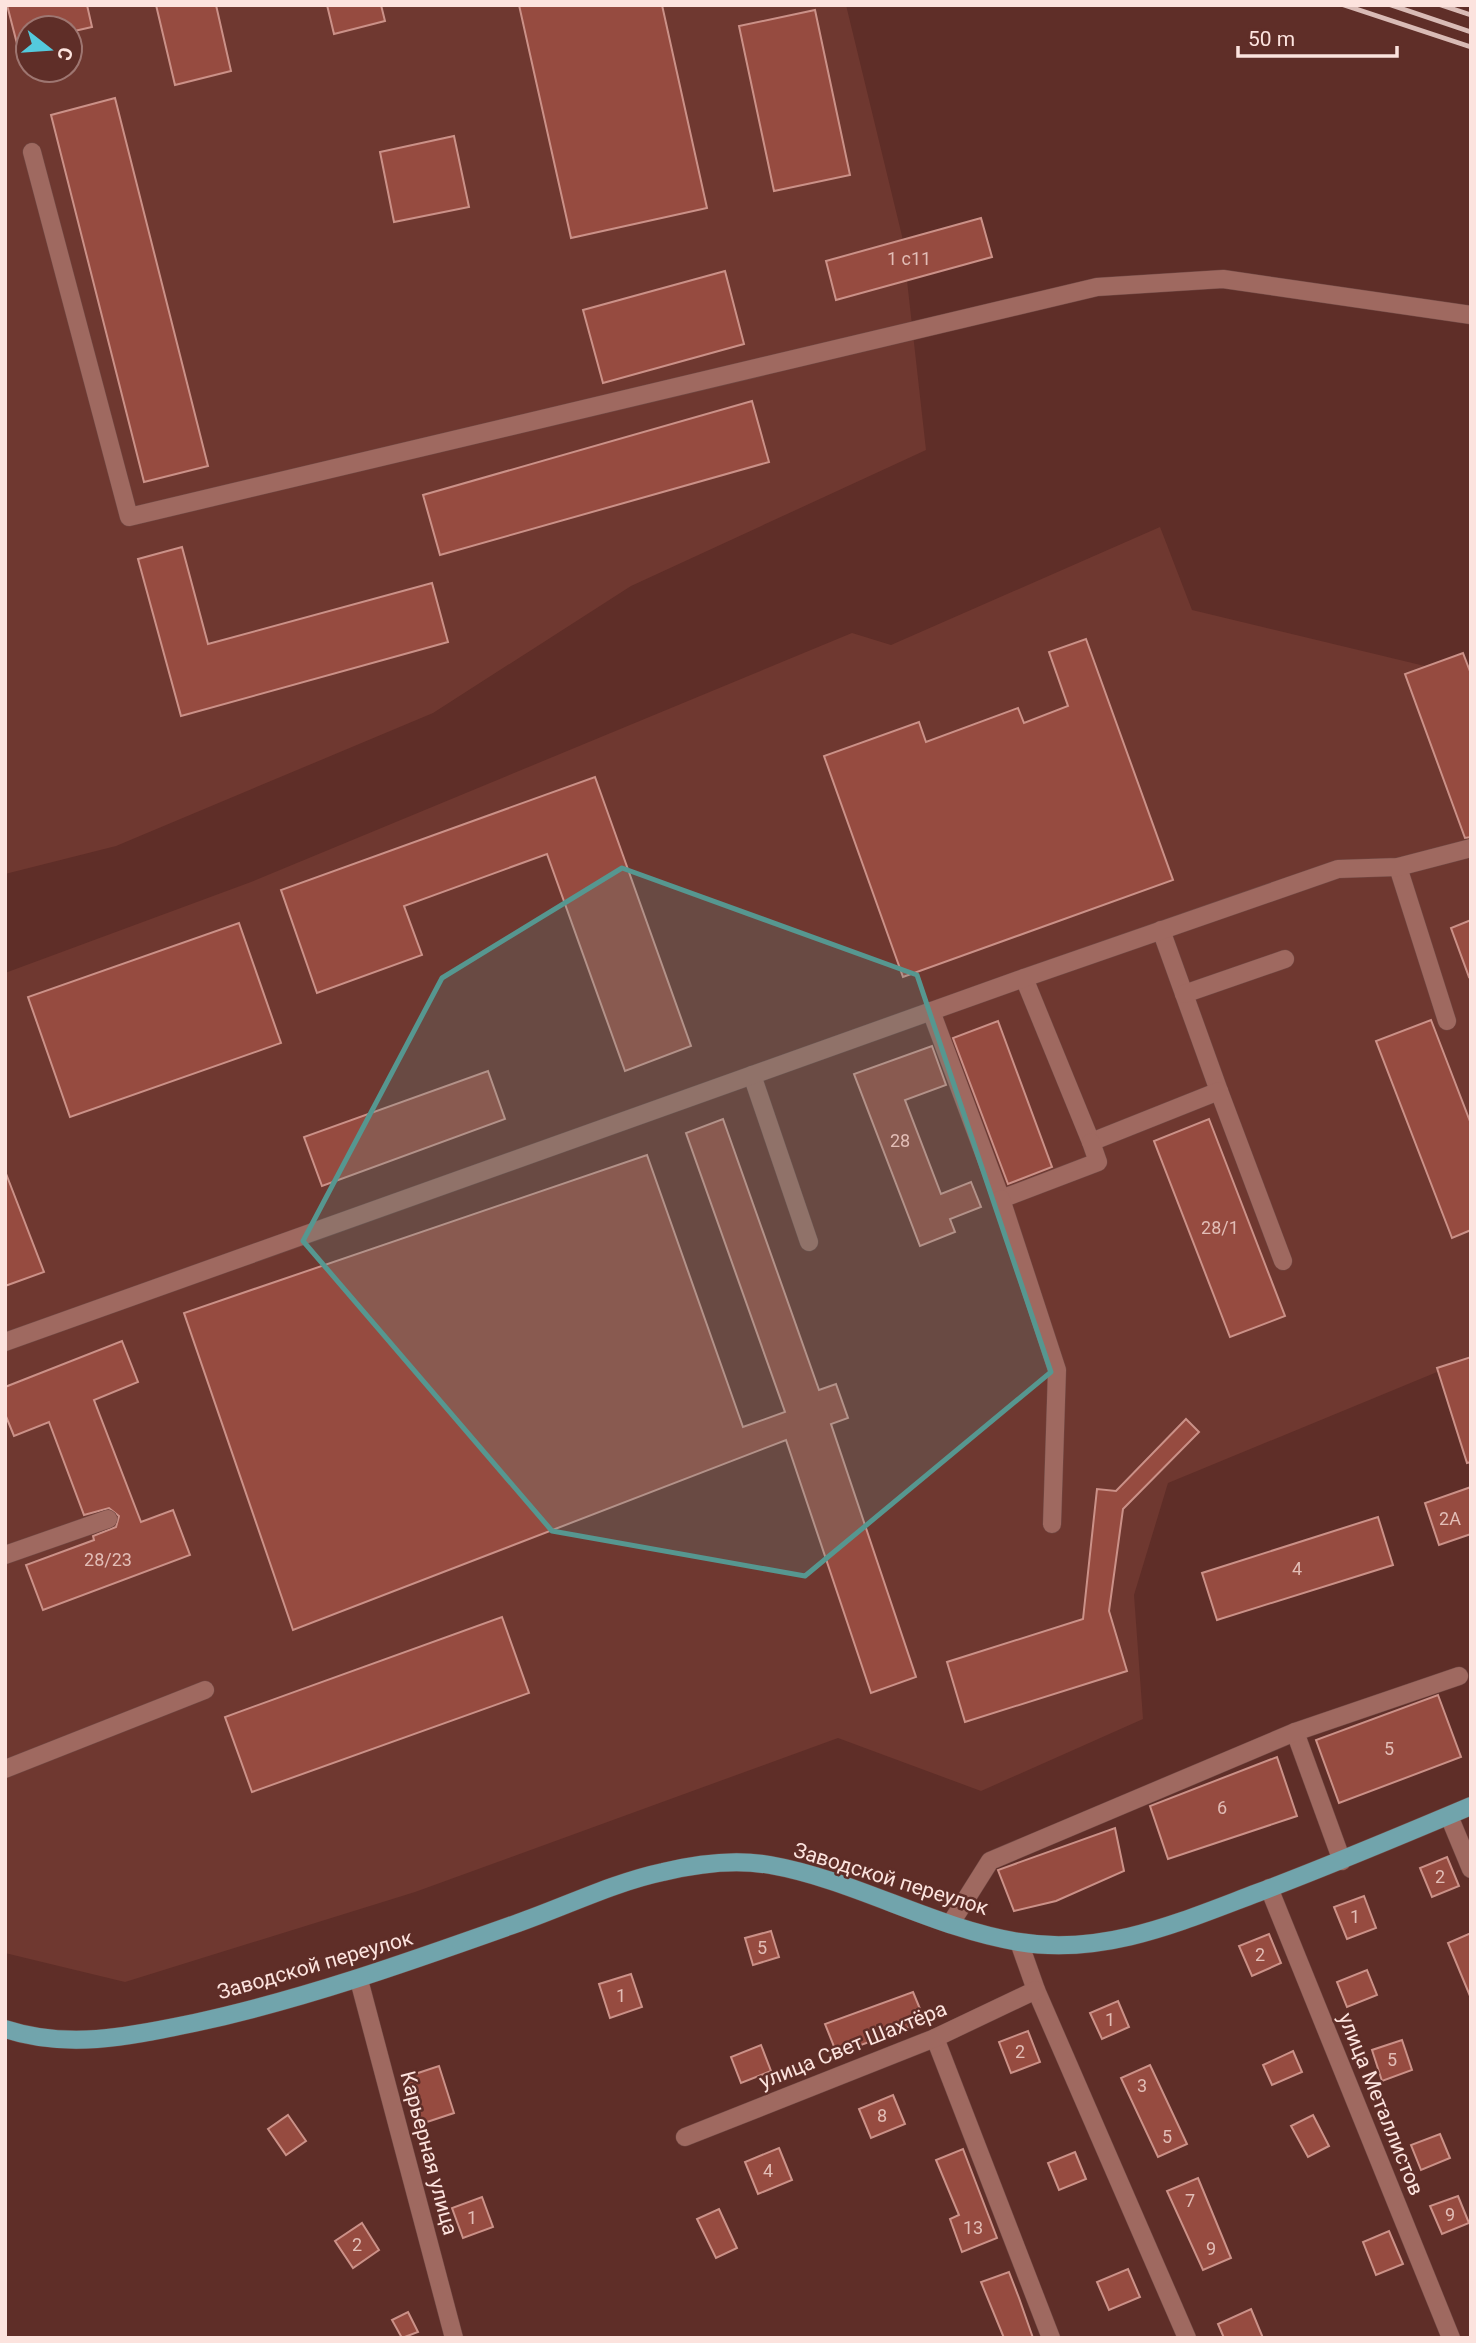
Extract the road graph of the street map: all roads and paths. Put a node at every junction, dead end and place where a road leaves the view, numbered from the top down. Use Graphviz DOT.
graph roads {
  1 [pos="32,152"];
  2 [pos="1471,315"];
  3 [pos="1471,848"];
  4 [pos="1398,867"];
  5 [pos="1161,930"];
  6 [pos="1285,958"];
  7 [pos="1024,978"];
  8 [pos="1184,994"];
  9 [pos="931,1011"];
  10 [pos="1447,1020"];
  11 [pos="752,1075"];
  12 [pos="1219,1091"];
  13 [pos="1091,1142"];
  14 [pos="1001,1199"];
  15 [pos="809,1242"];
  16 [pos="1283,1261"];
  17 [pos="5,1342"];
  18 [pos="108,1519"];
  19 [pos="1052,1524"];
  20 [pos="5,1555"];
  21 [pos="1459,1676"];
  22 [pos="205,1690"];
  23 [pos="1295,1732"];
  24 [pos="5,1769"];
  25 [pos="1471,1806"];
  26 [pos="1449,1816"];
  27 [pos="1342,1861"];
  28 [pos="1471,1869"];
  29 [pos="1269,1888"];
  30 [pos="951,1923"];
  31 [pos="1019,1942"];
  32 [pos="359,1980"];
  33 [pos="1036,1990"];
  34 [pos="5,2029"];
  35 [pos="934,2038"];
  36 [pos="685,2137"];
  37 [pos="454,2338"];
  38 [pos="1051,2338"];
  39 [pos="1187,2338"];
  40 [pos="1451,2338"];
  1 -- 2 [label="street"];
  3 -- 4 [label="street"];
  4 -- 5 [label="street"];
  4 -- 10 [label="street"];
  5 -- 7 [label="street"];
  5 -- 8 [label="street"];
  6 -- 8 [label="street"];
  7 -- 9 [label="street"];
  7 -- 13 [label="street"];
  8 -- 12 [label="street"];
  9 -- 11 [label="street"];
  9 -- 14 [label="street"];
  11 -- 15 [label="street"];
  11 -- 17 [label="street"];
  12 -- 13 [label="street"];
  12 -- 16 [label="street"];
  13 -- 14 [label="street"];
  14 -- 19 [label="street"];
  18 -- 20 [label="street"];
  21 -- 23 [label="street"];
  22 -- 24 [label="street"];
  23 -- 27 [label="street"];
  23 -- 30 [label="street"];
  25 -- 26 [label="main road, Заводской переулок"];
  26 -- 27 [label="main road, Заводской переулок"];
  26 -- 28 [label="street"];
  27 -- 29 [label="main road, Заводской переулок"];
  29 -- 31 [label="main road, Заводской переулок"];
  29 -- 40 [label="street, улица Металлистов"];
  30 -- 31 [label="main road, Заводской переулок"];
  30 -- 32 [label="main road, Заводской переулок"];
  31 -- 33 [label="street"];
  32 -- 34 [label="main road, Заводской переулок"];
  32 -- 37 [label="street, Карьерная улица"];
  33 -- 35 [label="street, улица Свет Шахтёра"];
  33 -- 39 [label="street"];
  35 -- 36 [label="street, улица Свет Шахтёра"];
  35 -- 38 [label="street"];
}
